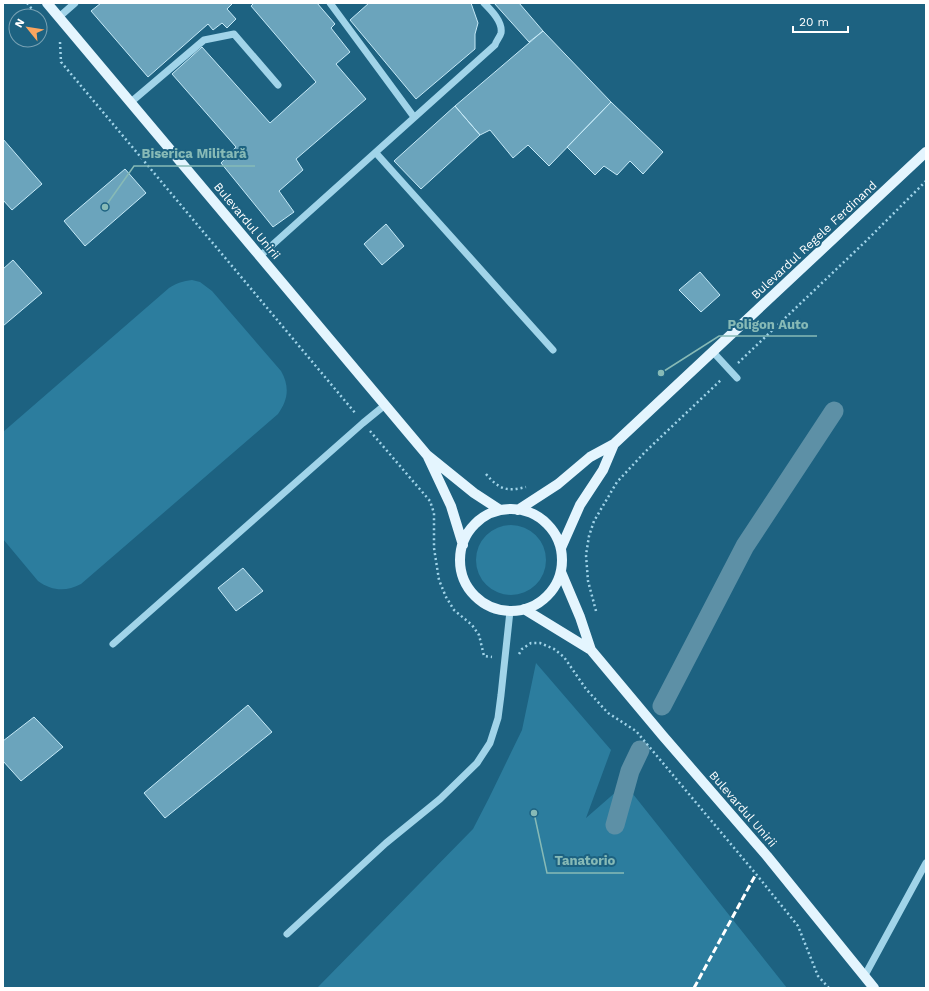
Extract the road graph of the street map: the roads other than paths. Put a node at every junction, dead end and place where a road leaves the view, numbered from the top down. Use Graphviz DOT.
graph roads {
  1 [pos="47,3"];
  2 [pos="75,3"];
  3 [pos="330,3"];
  4 [pos="484,3"];
  5 [pos="59,17"];
  6 [pos="278,85"];
  7 [pos="131,102"];
  8 [pos="414,117"];
  9 [pos="926,152"];
  10 [pos="376,153"];
  11 [pos="260,256"];
  12 [pos="553,350"];
  13 [pos="713,352"];
  14 [pos="737,378"];
  15 [pos="385,406"];
  16 [pos="614,444"];
  17 [pos="427,455"];
  18 [pos="500,510"];
  19 [pos="518,510"];
  20 [pos="463,545"];
  21 [pos="561,548"];
  22 [pos="561,572"];
  23 [pos="524,609"];
  24 [pos="510,611"];
  25 [pos="113,644"];
  26 [pos="591,650"];
  27 [pos="926,863"];
  28 [pos="287,934"];
  29 [pos="864,977"];
  30 [pos="874,988"];
  1 -- 5 [label="main road, Bulevardul Unirii"];
  2 -- 5 [label="lane"];
  3 -- 8 [label="lane"];
  4 -- 8 [label="lane"];
  5 -- 7 [label="main road, Bulevardul Unirii"];
  6 -- 7 [label="lane"];
  7 -- 11 [label="main road, Bulevardul Unirii"];
  8 -- 10 [label="lane"];
  9 -- 13 [label="main road, Bulevardul Regele Ferdinand"];
  10 -- 11 [label="lane"];
  10 -- 12 [label="lane"];
  11 -- 15 [label="main road, Bulevardul Unirii"];
  13 -- 14 [label="lane"];
  13 -- 16 [label="main road, Bulevardul Regele Ferdinand"];
  15 -- 17 [label="main road, Bulevardul Unirii"];
  15 -- 25 [label="lane"];
  16 -- 19 [label="main road, Bulevardul Regele Ferdinand"];
  16 -- 21 [label="main road, Bulevardul Regele Ferdinand"];
  17 -- 18 [label="main road, Bulevardul Unirii"];
  17 -- 20 [label="main road, Bulevardul Unirii"];
  18 -- 19 [label="main road"];
  18 -- 20 [label="main road"];
  19 -- 21 [label="main road"];
  20 -- 24 [label="main road"];
  21 -- 22 [label="main road"];
  22 -- 23 [label="main road"];
  22 -- 26 [label="main road, Bulevardul Unirii"];
  23 -- 24 [label="main road"];
  23 -- 26 [label="main road, Bulevardul Unirii"];
  24 -- 28 [label="lane"];
  26 -- 29 [label="main road, Bulevardul Unirii"];
  27 -- 29 [label="lane"];
  29 -- 30 [label="main road, Bulevardul Unirii"];
}
